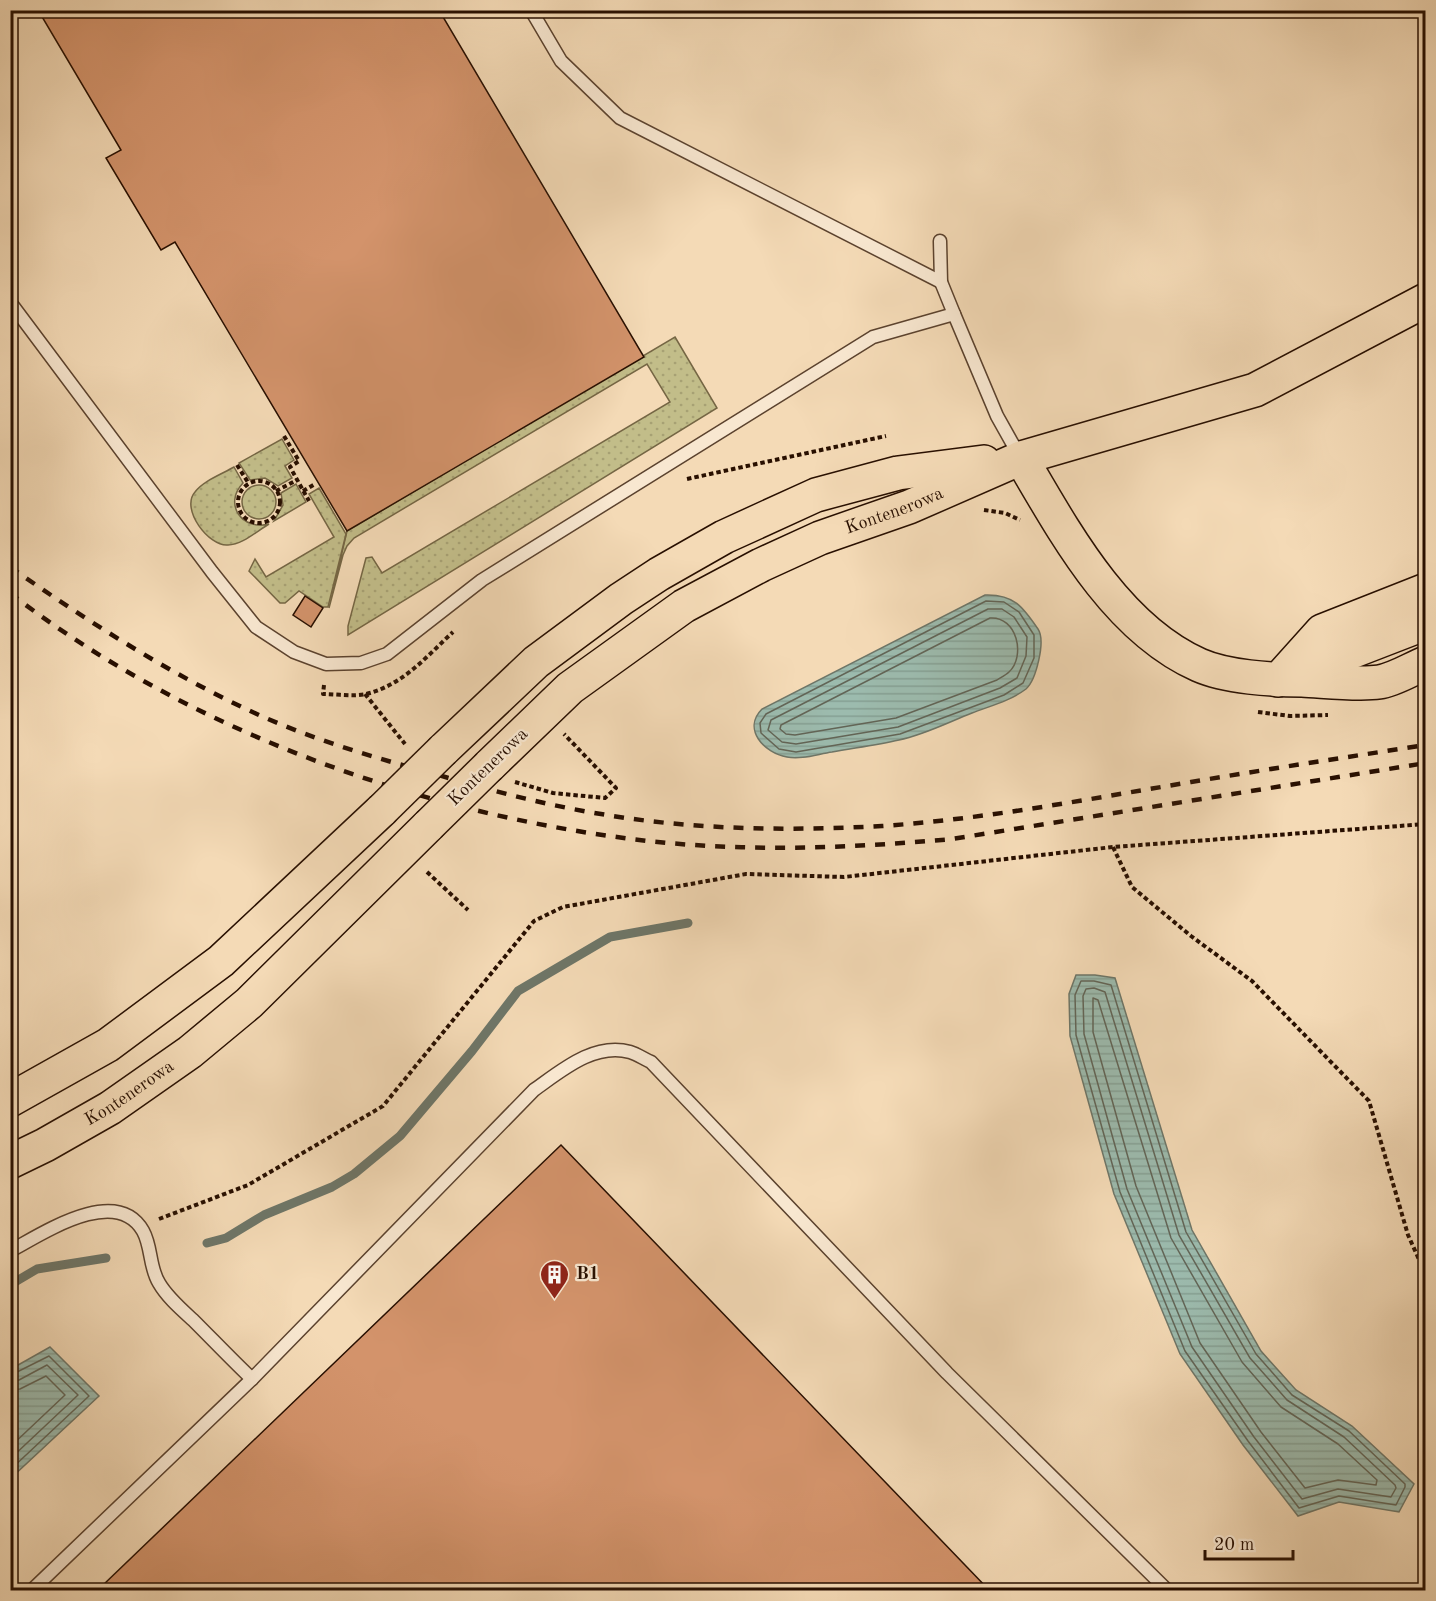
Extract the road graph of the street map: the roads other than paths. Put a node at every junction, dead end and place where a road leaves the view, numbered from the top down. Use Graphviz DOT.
graph roads {
  1 [pos="531,10"];
  2 [pos="940,242"];
  3 [pos="942,282"];
  4 [pos="1425,300"];
  5 [pos="10,302"];
  6 [pos="954,314"];
  7 [pos="1021,458"];
  8 [pos="1425,590"];
  9 [pos="1425,623"];
  10 [pos="1425,663"];
  11 [pos="1278,680"];
  12 [pos="10,1100"];
  13 [pos="10,1162"];
  14 [pos="10,1251"];
  15 [pos="252,1379"];
  16 [pos="32,1590"];
  17 [pos="1167,1590"];
  1 -- 3 [label="lane"];
  2 -- 3 [label="lane"];
  3 -- 6 [label="lane"];
  4 -- 7 [label="main road, Kontenerowa"];
  5 -- 6 [label="lane"];
  6 -- 7 [label="lane"];
  7 -- 11 [label="main road"];
  7 -- 12 [label="main road, Kontenerowa, bridge"];
  7 -- 13 [label="main road, Kontenerowa, bridge"];
  8 -- 11 [label="main road"];
  9 -- 11 [label="main road"];
  10 -- 11 [label="main road"];
  14 -- 15 [label="lane"];
  15 -- 16 [label="lane"];
  15 -- 17 [label="lane"];
}
